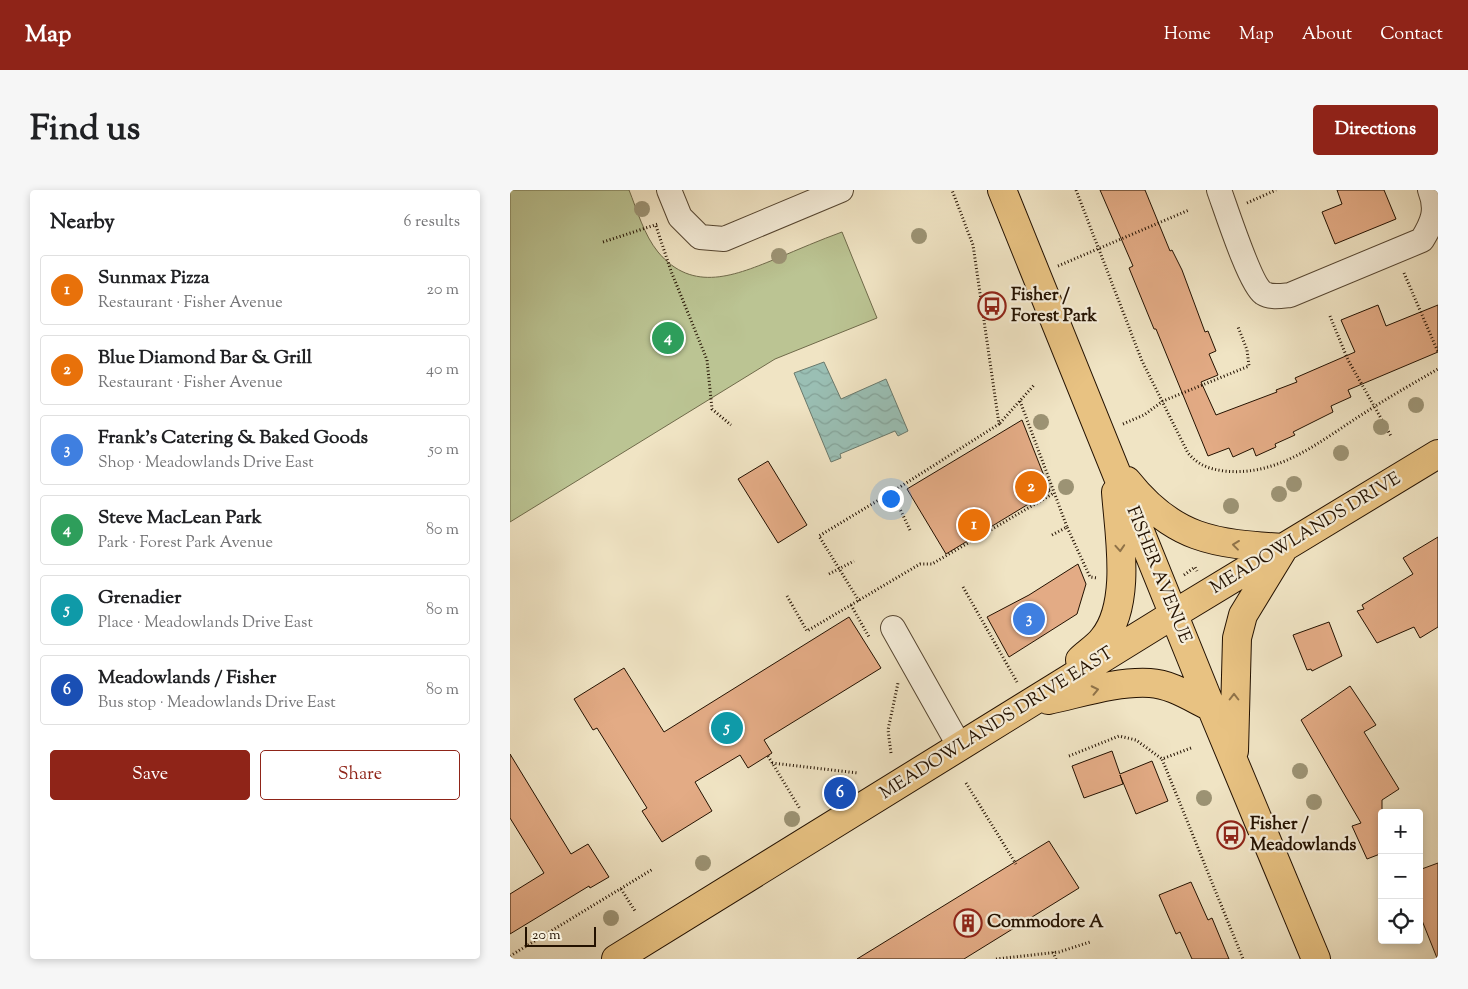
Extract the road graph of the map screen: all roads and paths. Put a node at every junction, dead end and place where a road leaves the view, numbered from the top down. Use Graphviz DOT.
graph roads {
  1 [pos="669,190"];
  2 [pos="840,190"];
  3 [pos="952,190"];
  4 [pos="1002,190"];
  5 [pos="1076,190"];
  6 [pos="1219,190"];
  7 [pos="1276,190"];
  8 [pos="1430,190"];
  9 [pos="1242,205"];
  10 [pos="1189,210"];
  11 [pos="680,217"];
  12 [pos="656,225"];
  13 [pos="602,242"];
  14 [pos="1098,250"];
  15 [pos="1037,274"];
  16 [pos="1410,284"];
  17 [pos="1330,316"];
  18 [pos="1238,327"];
  19 [pos="1438,352"];
  20 [pos="1438,369"];
  21 [pos="1035,384"];
  22 [pos="1020,401"];
  23 [pos="1163,402"];
  24 [pos="1375,406"];
  25 [pos="731,424"];
  26 [pos="999,424"];
  27 [pos="1101,432"];
  28 [pos="1391,436"];
  29 [pos="1438,454"];
  30 [pos="1114,464"];
  31 [pos="892,492"];
  32 [pos="1054,493"];
  33 [pos="1067,526"];
  34 [pos="910,530"];
  35 [pos="1052,534"];
  36 [pos="1284,548"];
  37 [pos="854,561"];
  38 [pos="839,569"];
  39 [pos="829,574"];
  40 [pos="1099,579"];
  41 [pos="963,587"];
  42 [pos="787,596"];
  43 [pos="859,601"];
  44 [pos="1174,614"];
  45 [pos="893,628"];
  46 [pos="915,669"];
  47 [pos="1024,693"];
  48 [pos="1211,707"];
  49 [pos="960,747"];
  50 [pos="1191,748"];
  51 [pos="891,753"];
  52 [pos="768,756"];
  53 [pos="1069,756"];
  54 [pos="1162,759"];
  55 [pos="772,763"];
  56 [pos="1234,764"];
  57 [pos="858,773"];
  58 [pos="966,783"];
  59 [pos="800,809"];
  60 [pos="1016,864"];
  61 [pos="653,869"];
  62 [pos="621,889"];
  63 [pos="635,911"];
  64 [pos="1090,942"];
  65 [pos="1053,952"];
  66 [pos="510,956"];
  67 [pos="616,959"];
  68 [pos="996,959"];
  69 [pos="1056,959"];
  70 [pos="1243,959"];
  71 [pos="1316,959"];
  1 -- 11 [label="street"];
  2 -- 11 [label="street"];
  3 -- 26 [label="path"];
  4 -- 15 [label="main road, FISHER AVENUE"];
  5 -- 14 [label="path"];
  6 -- 8 [label="street"];
  7 -- 9 [label="path"];
  10 -- 14 [label="path"];
  11 -- 12 [label="path"];
  12 -- 13 [label="path"];
  12 -- 25 [label="path"];
  14 -- 15 [label="path"];
  14 -- 23 [label="path"];
  15 -- 27 [label="main road, FISHER AVENUE"];
  16 -- 19 [label="path"];
  17 -- 24 [label="path"];
  18 -- 23 [label="path"];
  20 -- 24 [label="path"];
  21 -- 22 [label="path"];
  22 -- 26 [label="path"];
  22 -- 32 [label="path"];
  23 -- 24 [label="path"];
  23 -- 27 [label="path"];
  24 -- 28 [label="path"];
  26 -- 31 [label="path"];
  27 -- 30 [label="main road, FISHER AVENUE"];
  29 -- 36 [label="main road, MEADOWLANDS DRIVE"];
  36 -- 30 [label="main road, one-way"];
  30 -- 44 [label="main road, FISHER AVENUE"];
  30 -- 47 [label="main road, one-way"];
  31 -- 34 [label="path"];
  31 -- 38 [label="path"];
  32 -- 33 [label="path"];
  32 -- 43 [label="path"];
  33 -- 35 [label="path"];
  33 -- 40 [label="path"];
  36 -- 44 [label="main road, MEADOWLANDS DRIVE"];
  56 -- 36 [label="main road, one-way"];
  37 -- 38 [label="path"];
  38 -- 39 [label="path"];
  38 -- 43 [label="path"];
  41 -- 47 [label="path"];
  42 -- 43 [label="path"];
  44 -- 47 [label="main road, MEADOWLANDS DRIVE EAST"];
  44 -- 48 [label="main road, FISHER AVENUE"];
  45 -- 46 [label="street"];
  46 -- 49 [label="street"];
  46 -- 51 [label="path"];
  47 -- 48 [label="main road, one-way"];
  47 -- 49 [label="main road, MEADOWLANDS DRIVE EAST"];
  48 -- 56 [label="main road, FISHER AVENUE"];
  49 -- 67 [label="main road, MEADOWLANDS DRIVE EAST"];
  50 -- 54 [label="path"];
  52 -- 55 [label="path"];
  53 -- 54 [label="path"];
  54 -- 70 [label="path"];
  55 -- 57 [label="path"];
  55 -- 59 [label="path"];
  56 -- 71 [label="main road, FISHER AVENUE"];
  58 -- 60 [label="path"];
  61 -- 62 [label="path"];
  62 -- 63 [label="path"];
  62 -- 66 [label="path"];
  64 -- 65 [label="path"];
  65 -- 68 [label="path"];
  65 -- 69 [label="path"];
}
